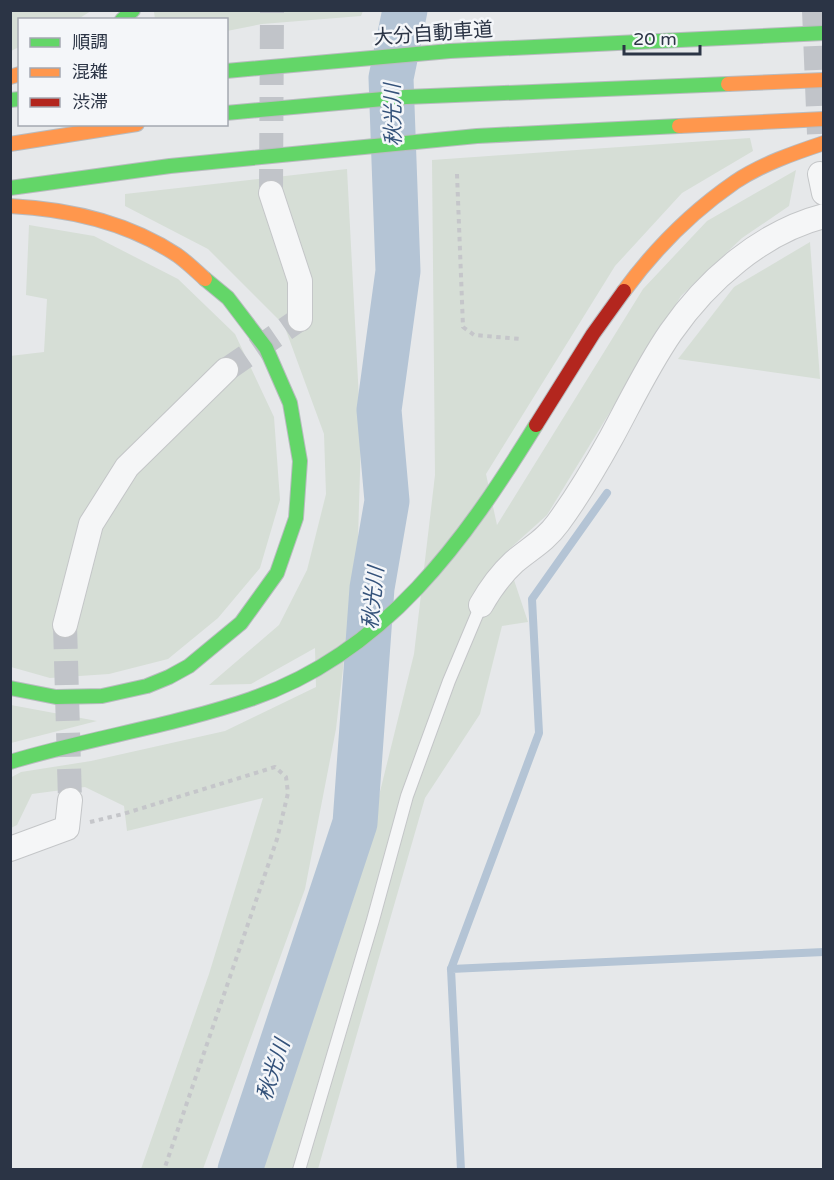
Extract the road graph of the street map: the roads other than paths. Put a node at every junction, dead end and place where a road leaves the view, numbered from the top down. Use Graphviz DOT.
graph roads {
  1 [pos="541,33"];
  2 [pos="824,33"];
  3 [pos="731,37"];
  4 [pos="228,71"];
  5 [pos="824,80"];
  6 [pos="228,113"];
  7 [pos="824,119"];
  8 [pos="124,126"];
  9 [pos="824,143"];
  10 [pos="10,144"];
  11 [pos="10,188"];
  12 [pos="271,194"];
  13 [pos="10,206"];
  14 [pos="824,216"];
  15 [pos="300,319"];
  16 [pos="226,370"];
  17 [pos="481,605"];
  18 [pos="65,625"];
  19 [pos="10,688"];
  20 [pos="10,762"];
  21 [pos="70,800"];
  22 [pos="10,849"];
  23 [pos="299,1170"];
  1 -- 3 [label="highway"];
  2 -- 3 [label="highway, 大分自動車道"];
  3 -- 4 [label="highway, 大分自動車道"];
  5 -- 6 [label="highway"];
  7 -- 11 [label="highway"];
  8 -- 10 [label="highway"];
  9 -- 20 [label="highway"];
  12 -- 15 [label="street"];
  13 -- 19 [label="highway"];
  14 -- 17 [label="street"];
  16 -- 18 [label="street"];
  17 -- 23 [label="lane"];
  21 -- 22 [label="street"];
}
